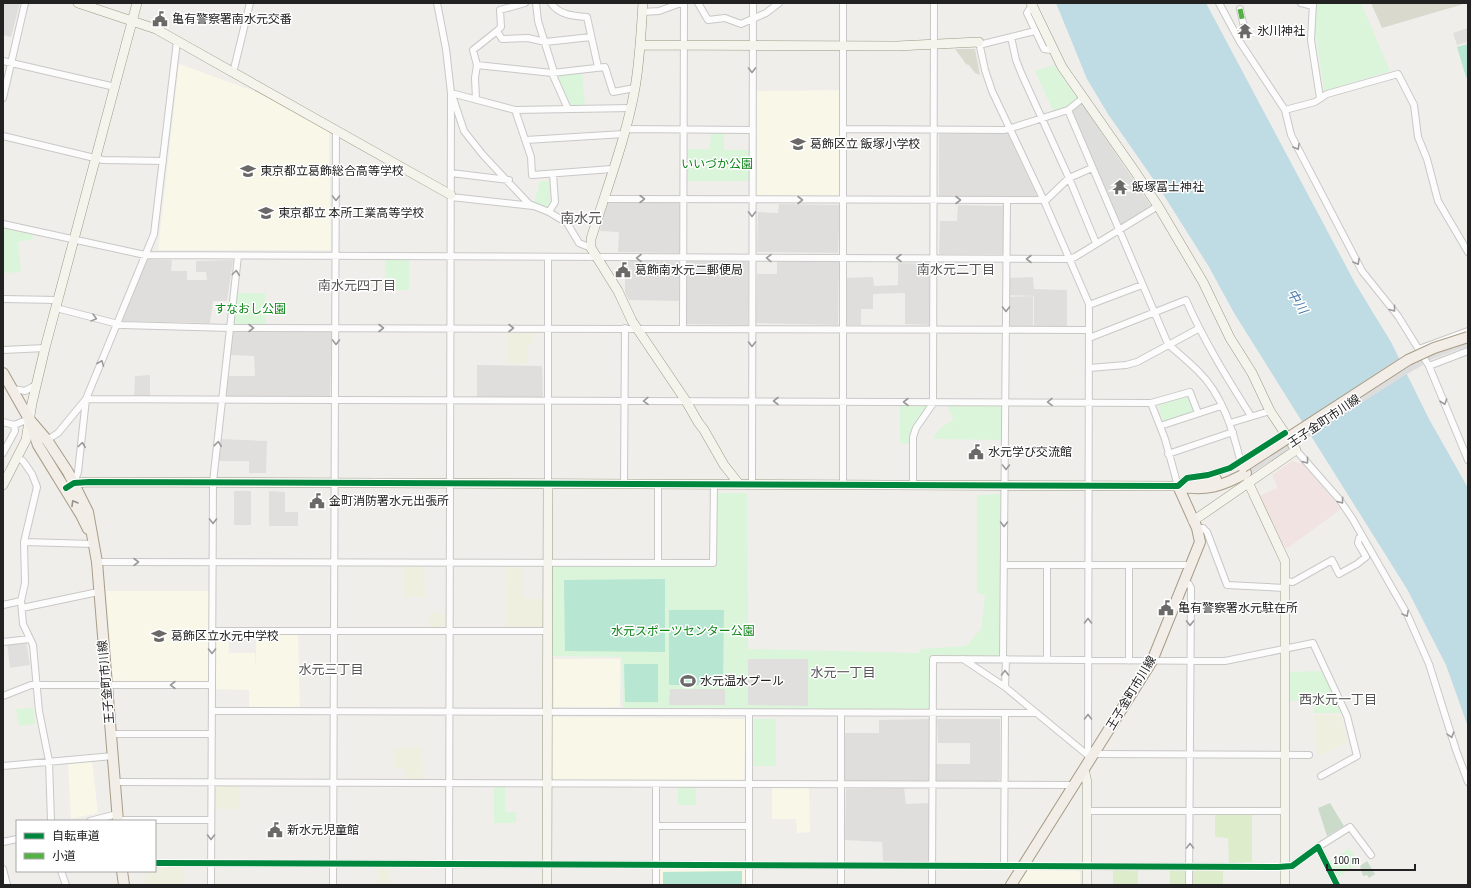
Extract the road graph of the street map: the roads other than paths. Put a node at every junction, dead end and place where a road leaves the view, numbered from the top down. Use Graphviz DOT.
graph roads {
  1 [pos="25,3"];
  2 [pos="78,3"];
  3 [pos="137,3"];
  4 [pos="250,3"];
  5 [pos="437,3"];
  6 [pos="525,3"];
  7 [pos="536,3"];
  8 [pos="552,3"];
  9 [pos="682,3"];
  10 [pos="698,3"];
  11 [pos="753,3"];
  12 [pos="779,3"];
  13 [pos="843,3"];
  14 [pos="934,3"];
  15 [pos="1219,3"];
  16 [pos="1301,3"];
  17 [pos="1031,4"];
  18 [pos="1313,4"];
  19 [pos="642,7"];
  20 [pos="1240,9"];
  21 [pos="752,18"];
  22 [pos="132,22"];
  23 [pos="1244,27"];
  24 [pos="497,31"];
  25 [pos="1035,31"];
  26 [pos="591,37"];
  27 [pos="1011,37"];
  28 [pos="177,41"];
  29 [pos="545,42"];
  30 [pos="979,43"];
  31 [pos="935,44"];
  32 [pos="641,45"];
  33 [pos="683,45"];
  34 [pos="752,46"];
  35 [pos="843,46"];
  36 [pos="1052,50"];
  37 [pos="3,61"];
  38 [pos="11,63"];
  39 [pos="476,65"];
  40 [pos="598,67"];
  41 [pos="553,72"];
  42 [pos="233,73"];
  43 [pos="115,87"];
  44 [pos="635,88"];
  45 [pos="451,93"];
  46 [pos="3,98"];
  47 [pos="1083,98"];
  48 [pos="1320,98"];
  49 [pos="476,99"];
  50 [pos="630,108"];
  51 [pos="568,109"];
  52 [pos="515,110"];
  53 [pos="1068,110"];
  54 [pos="1285,110"];
  55 [pos="1042,118"];
  56 [pos="684,129"];
  57 [pos="843,129"];
  58 [pos="1009,129"];
  59 [pos="752,130"];
  60 [pos="935,130"];
  61 [pos="336,131"];
  62 [pos="624,132"];
  63 [pos="3,136"];
  64 [pos="526,140"];
  65 [pos="96,158"];
  66 [pos="163,161"];
  67 [pos="1092,168"];
  68 [pos="612,169"];
  69 [pos="451,173"];
  70 [pos="553,174"];
  71 [pos="1070,178"];
  72 [pos="508,180"];
  73 [pos="451,196"];
  74 [pos="603,199"];
  75 [pos="683,200"];
  76 [pos="752,200"];
  77 [pos="842,200"];
  78 [pos="934,200"];
  79 [pos="1007,200"];
  80 [pos="1044,201"];
  81 [pos="1158,206"];
  82 [pos="536,207"];
  83 [pos="550,212"];
  84 [pos="3,224"];
  85 [pos="1118,229"];
  86 [pos="75,239"];
  87 [pos="1096,243"];
  88 [pos="591,248"];
  89 [pos="1468,252"];
  90 [pos="145,255"];
  91 [pos="238,256"];
  92 [pos="336,256"];
  93 [pos="451,256"];
  94 [pos="548,257"];
  95 [pos="598,257"];
  96 [pos="683,258"];
  97 [pos="752,258"];
  98 [pos="842,258"];
  99 [pos="934,258"];
  100 [pos="1006,258"];
  101 [pos="1068,259"];
  102 [pos="1142,285"];
  103 [pos="3,299"];
  104 [pos="57,304"];
  105 [pos="1090,305"];
  106 [pos="1154,313"];
  107 [pos="117,324"];
  108 [pos="230,328"];
  109 [pos="336,328"];
  110 [pos="451,328"];
  111 [pos="548,328"];
  112 [pos="625,328"];
  113 [pos="683,328"];
  114 [pos="637,329"];
  115 [pos="752,329"];
  116 [pos="842,329"];
  117 [pos="934,329"];
  118 [pos="1006,329"];
  119 [pos="1198,329"];
  120 [pos="1089,330"];
  121 [pos="1468,331"];
  122 [pos="1468,337"];
  123 [pos="1090,338"];
  124 [pos="1468,343"];
  125 [pos="1168,344"];
  126 [pos="45,348"];
  127 [pos="1419,349"];
  128 [pos="3,350"];
  129 [pos="1468,351"];
  130 [pos="1429,366"];
  131 [pos="1089,368"];
  132 [pos="3,373"];
  133 [pos="36,385"];
  134 [pos="13,389"];
  135 [pos="86,399"];
  136 [pos="222,400"];
  137 [pos="336,400"];
  138 [pos="451,400"];
  139 [pos="547,400"];
  140 [pos="625,401"];
  141 [pos="686,401"];
  142 [pos="752,401"];
  143 [pos="842,402"];
  144 [pos="934,402"];
  145 [pos="1006,402"];
  146 [pos="1089,402"];
  147 [pos="1151,403"];
  148 [pos="1221,406"];
  149 [pos="1270,411"];
  150 [pos="1198,413"];
  151 [pos="1251,416"];
  152 [pos="29,419"];
  153 [pos="3,422"];
  154 [pos="1230,422"];
  155 [pos="14,425"];
  156 [pos="1160,426"];
  157 [pos="1233,432"];
  158 [pos="1284,433"];
  159 [pos="47,440"];
  160 [pos="1296,450"];
  161 [pos="3,454"];
  162 [pos="1168,454"];
  163 [pos="17,458"];
  164 [pos="1468,460"];
  165 [pos="1245,471"];
  166 [pos="213,482"];
  167 [pos="335,483"];
  168 [pos="451,483"];
  169 [pos="548,484"];
  170 [pos="624,484"];
  171 [pos="658,484"];
  172 [pos="714,484"];
  173 [pos="739,484"];
  174 [pos="752,484"];
  175 [pos="843,484"];
  176 [pos="913,484"];
  177 [pos="3,485"];
  178 [pos="1004,485"];
  179 [pos="1089,485"];
  180 [pos="70,486"];
  181 [pos="1178,486"];
  182 [pos="1195,524"];
  183 [pos="1362,537"];
  184 [pos="24,542"];
  185 [pos="93,544"];
  186 [pos="97,562"];
  187 [pos="213,562"];
  188 [pos="334,562"];
  189 [pos="450,562"];
  190 [pos="548,563"];
  191 [pos="658,563"];
  192 [pos="1089,564"];
  193 [pos="1004,565"];
  194 [pos="1047,565"];
  195 [pos="1130,565"];
  196 [pos="1191,565"];
  197 [pos="1187,583"];
  198 [pos="1285,584"];
  199 [pos="98,592"];
  200 [pos="22,601"];
  201 [pos="3,605"];
  202 [pos="22,608"];
  203 [pos="213,631"];
  204 [pos="334,631"];
  205 [pos="450,631"];
  206 [pos="548,631"];
  207 [pos="30,639"];
  208 [pos="3,642"];
  209 [pos="1286,648"];
  210 [pos="963,659"];
  211 [pos="1004,659"];
  212 [pos="1047,659"];
  213 [pos="1088,660"];
  214 [pos="1190,660"];
  215 [pos="1129,661"];
  216 [pos="1152,661"];
  217 [pos="37,685"];
  218 [pos="107,685"];
  219 [pos="212,685"];
  220 [pos="1005,687"];
  221 [pos="3,696"];
  222 [pos="212,712"];
  223 [pos="333,712"];
  224 [pos="450,712"];
  225 [pos="548,712"];
  226 [pos="749,713"];
  227 [pos="841,713"];
  228 [pos="933,713"];
  229 [pos="1005,714"];
  230 [pos="1036,714"];
  231 [pos="111,734"];
  232 [pos="212,734"];
  233 [pos="1190,755"];
  234 [pos="1285,755"];
  235 [pos="1309,755"];
  236 [pos="113,756"];
  237 [pos="1091,756"];
  238 [pos="49,761"];
  239 [pos="3,766"];
  240 [pos="1084,769"];
  241 [pos="1321,776"];
  242 [pos="115,782"];
  243 [pos="212,782"];
  244 [pos="1468,782"];
  245 [pos="333,783"];
  246 [pos="450,783"];
  247 [pos="547,784"];
  248 [pos="656,784"];
  249 [pos="750,784"];
  250 [pos="841,784"];
  251 [pos="933,784"];
  252 [pos="1004,784"];
  253 [pos="1073,785"];
  254 [pos="1088,811"];
  255 [pos="1190,811"];
  256 [pos="1286,811"];
  257 [pos="118,818"];
  258 [pos="51,820"];
  259 [pos="99,820"];
  260 [pos="211,820"];
  261 [pos="657,826"];
  262 [pos="749,826"];
  263 [pos="16,839"];
  264 [pos="3,842"];
  265 [pos="1318,847"];
  266 [pos="1371,855"];
  267 [pos="156,863"];
  268 [pos="211,863"];
  269 [pos="333,864"];
  270 [pos="449,864"];
  271 [pos="547,865"];
  272 [pos="656,865"];
  273 [pos="749,865"];
  274 [pos="841,865"];
  275 [pos="932,866"];
  276 [pos="1004,866"];
  277 [pos="1023,866"];
  278 [pos="1087,866"];
  279 [pos="1190,867"];
  280 [pos="1285,867"];
  281 [pos="3,869"];
  282 [pos="61,872"];
  283 [pos="122,872"];
  284 [pos="7,885"];
  285 [pos="66,885"];
  286 [pos="124,885"];
  287 [pos="211,885"];
  288 [pos="333,885"];
  289 [pos="450,885"];
  290 [pos="547,885"];
  291 [pos="656,885"];
  292 [pos="749,885"];
  293 [pos="841,885"];
  294 [pos="932,885"];
  295 [pos="1011,885"];
  296 [pos="1087,885"];
  297 [pos="1190,885"];
  298 [pos="1285,885"];
  299 [pos="1337,885"];
  1 -- 38 [label="street"];
  2 -- 22 [label="street"];
  3 -- 22 [label="street"];
  4 -- 42 [label="street"];
  5 -- 45 [label="street"];
  6 -- 24 [label="street"];
  7 -- 29 [label="street"];
  8 -- 26 [label="street"];
  9 -- 19 [label="street"];
  9 -- 33 [label="street"];
  10 -- 21 [label="street"];
  11 -- 21 [label="street"];
  12 -- 21 [label="street"];
  13 -- 35 [label="street"];
  14 -- 31 [label="street"];
  15 -- 54 [label="street"];
  16 -- 18 [label="street"];
  17 -- 25 [label="street"];
  17 -- 36 [label="street"];
  18 -- 48 [label="street"];
  19 -- 32 [label="street"];
  20 -- 23 [label="street"];
  21 -- 34 [label="street"];
  22 -- 28 [label="street"];
  22 -- 43 [label="street"];
  24 -- 29 [label="street"];
  24 -- 39 [label="street"];
  25 -- 27 [label="street"];
  25 -- 36 [label="street"];
  26 -- 29 [label="street"];
  26 -- 40 [label="street"];
  27 -- 30 [label="street"];
  27 -- 55 [label="street"];
  28 -- 42 [label="street"];
  28 -- 66 [label="street"];
  29 -- 41 [label="street"];
  30 -- 31 [label="street"];
  30 -- 58 [label="street"];
  31 -- 35 [label="street"];
  31 -- 60 [label="street"];
  32 -- 33 [label="street"];
  32 -- 44 [label="street"];
  33 -- 34 [label="street"];
  33 -- 56 [label="street"];
  34 -- 35 [label="street"];
  34 -- 59 [label="street, one-way"];
  35 -- 57 [label="street"];
  36 -- 47 [label="street"];
  37 -- 38 [label="street"];
  38 -- 43 [label="street"];
  38 -- 46 [label="street"];
  39 -- 41 [label="street"];
  39 -- 49 [label="street"];
  40 -- 41 [label="street"];
  40 -- 44 [label="street"];
  41 -- 51 [label="street"];
  42 -- 61 [label="street"];
  43 -- 65 [label="street"];
  44 -- 50 [label="street"];
  45 -- 49 [label="street"];
  45 -- 69 [label="street"];
  45 -- 72 [label="street"];
  47 -- 53 [label="street"];
  47 -- 81 [label="street"];
  48 -- 54 [label="street"];
  48 -- 89 [label="street"];
  49 -- 52 [label="street"];
  50 -- 51 [label="street"];
  50 -- 62 [label="street"];
  51 -- 52 [label="street"];
  52 -- 64 [label="street"];
  53 -- 55 [label="street"];
  53 -- 67 [label="street"];
  54 -- 127 [label="street, one-way"];
  55 -- 58 [label="street"];
  55 -- 71 [label="street"];
  56 -- 59 [label="street"];
  56 -- 62 [label="street"];
  56 -- 75 [label="street"];
  57 -- 60 [label="street"];
  57 -- 77 [label="street"];
  58 -- 60 [label="street"];
  58 -- 80 [label="street"];
  59 -- 76 [label="street"];
  60 -- 78 [label="street"];
  61 -- 73 [label="street"];
  61 -- 92 [label="street, one-way"];
  62 -- 64 [label="street"];
  62 -- 68 [label="street"];
  63 -- 65 [label="street"];
  64 -- 70 [label="street"];
  65 -- 66 [label="street"];
  65 -- 86 [label="street"];
  66 -- 90 [label="street"];
  67 -- 71 [label="street"];
  67 -- 85 [label="street"];
  68 -- 70 [label="street"];
  68 -- 74 [label="street"];
  69 -- 72 [label="street"];
  69 -- 73 [label="street"];
  70 -- 83 [label="street"];
  71 -- 80 [label="street"];
  71 -- 87 [label="street"];
  72 -- 82 [label="street"];
  73 -- 82 [label="street"];
  73 -- 93 [label="street"];
  74 -- 75 [label="street, one-way"];
  74 -- 88 [label="street"];
  75 -- 76 [label="street"];
  75 -- 96 [label="street"];
  76 -- 77 [label="street, one-way"];
  76 -- 97 [label="street, one-way"];
  77 -- 78 [label="street"];
  77 -- 98 [label="street"];
  78 -- 79 [label="street, one-way"];
  78 -- 99 [label="street"];
  79 -- 80 [label="street"];
  79 -- 100 [label="street"];
  80 -- 101 [label="street"];
  81 -- 85 [label="street"];
  81 -- 149 [label="street"];
  82 -- 83 [label="street"];
  83 -- 88 [label="street"];
  84 -- 86 [label="street"];
  85 -- 87 [label="street"];
  85 -- 102 [label="street"];
  86 -- 90 [label="street"];
  86 -- 104 [label="street"];
  87 -- 101 [label="street"];
  88 -- 95 [label="street"];
  90 -- 91 [label="street"];
  90 -- 107 [label="street"];
  91 -- 92 [label="street"];
  108 -- 91 [label="street, one-way"];
  92 -- 93 [label="street"];
  92 -- 109 [label="street"];
  93 -- 94 [label="street"];
  93 -- 110 [label="street"];
  94 -- 95 [label="street"];
  94 -- 111 [label="street"];
  96 -- 95 [label="street, one-way"];
  95 -- 114 [label="street"];
  96 -- 97 [label="street"];
  96 -- 113 [label="street"];
  98 -- 97 [label="street, one-way"];
  97 -- 115 [label="street"];
  99 -- 98 [label="street, one-way"];
  98 -- 116 [label="street"];
  99 -- 100 [label="street"];
  99 -- 117 [label="street"];
  101 -- 100 [label="street, one-way"];
  100 -- 118 [label="street, one-way"];
  101 -- 105 [label="street"];
  102 -- 105 [label="street"];
  102 -- 106 [label="street"];
  103 -- 104 [label="street"];
  104 -- 107 [label="street, one-way"];
  104 -- 126 [label="street"];
  105 -- 120 [label="street"];
  106 -- 119 [label="street"];
  106 -- 123 [label="street"];
  106 -- 125 [label="street"];
  107 -- 108 [label="street"];
  135 -- 107 [label="street, one-way"];
  108 -- 109 [label="street, one-way"];
  108 -- 136 [label="street"];
  109 -- 110 [label="street, one-way"];
  109 -- 137 [label="street, one-way"];
  110 -- 111 [label="street, one-way"];
  110 -- 138 [label="street"];
  111 -- 112 [label="street"];
  111 -- 139 [label="street"];
  112 -- 114 [label="street"];
  112 -- 140 [label="street"];
  113 -- 114 [label="street"];
  113 -- 115 [label="street"];
  114 -- 141 [label="street"];
  115 -- 116 [label="street"];
  115 -- 142 [label="street, one-way"];
  116 -- 117 [label="street"];
  116 -- 143 [label="street"];
  117 -- 118 [label="street"];
  117 -- 144 [label="street"];
  118 -- 120 [label="street"];
  118 -- 145 [label="street"];
  119 -- 125 [label="street"];
  119 -- 151 [label="street"];
  120 -- 123 [label="street"];
  121 -- 127 [label="street"];
  122 -- 165 [label="main road, 王子金町市川線, bridge"];
  123 -- 131 [label="street"];
  124 -- 165 [label="main road, 王子金町市川線"];
  125 -- 131 [label="street"];
  125 -- 148 [label="street"];
  126 -- 128 [label="street"];
  126 -- 133 [label="street"];
  127 -- 130 [label="street"];
  129 -- 130 [label="street"];
  130 -- 164 [label="street, one-way"];
  131 -- 146 [label="street"];
  132 -- 134 [label="main road, 王子金町市川線"];
  133 -- 134 [label="street"];
  133 -- 152 [label="street"];
  134 -- 152 [label="main road, 王子金町市川線"];
  135 -- 136 [label="street"];
  135 -- 159 [label="street"];
  180 -- 135 [label="street, one-way"];
  136 -- 137 [label="street"];
  166 -- 136 [label="street, one-way"];
  137 -- 138 [label="street"];
  137 -- 167 [label="street"];
  138 -- 139 [label="street"];
  138 -- 168 [label="street"];
  139 -- 140 [label="street"];
  139 -- 169 [label="street"];
  141 -- 140 [label="street, one-way"];
  140 -- 170 [label="street"];
  141 -- 142 [label="street"];
  141 -- 173 [label="street"];
  143 -- 142 [label="street, one-way"];
  142 -- 174 [label="street"];
  144 -- 143 [label="street, one-way"];
  143 -- 175 [label="street"];
  144 -- 145 [label="street"];
  144 -- 176 [label="street"];
  146 -- 145 [label="street, one-way"];
  145 -- 178 [label="street, one-way"];
  146 -- 147 [label="street"];
  146 -- 179 [label="street"];
  147 -- 150 [label="street"];
  147 -- 156 [label="street"];
  148 -- 150 [label="street"];
  148 -- 154 [label="street"];
  149 -- 151 [label="street"];
  149 -- 158 [label="street"];
  150 -- 156 [label="street"];
  151 -- 154 [label="street"];
  152 -- 155 [label="street"];
  152 -- 159 [label="main road, 王子金町市川線"];
  152 -- 163 [label="street"];
  152 -- 180 [label="main road, 王子金町市川線"];
  153 -- 155 [label="street"];
  154 -- 157 [label="street"];
  155 -- 161 [label="street"];
  156 -- 162 [label="street"];
  157 -- 162 [label="street"];
  157 -- 165 [label="street"];
  158 -- 160 [label="street"];
  158 -- 165 [label="street"];
  159 -- 180 [label="main road, 王子金町市川線"];
  160 -- 165 [label="street"];
  160 -- 183 [label="street, one-way"];
  162 -- 181 [label="street"];
  163 -- 177 [label="street"];
  163 -- 184 [label="street"];
  165 -- 181 [label="main road, 王子金町市川線"];
  165 -- 182 [label="street"];
  165 -- 198 [label="street"];
  166 -- 167 [label="street"];
  166 -- 180 [label="street"];
  166 -- 187 [label="street, one-way"];
  167 -- 168 [label="street"];
  167 -- 188 [label="street"];
  168 -- 169 [label="street"];
  168 -- 189 [label="street"];
  169 -- 170 [label="street"];
  169 -- 190 [label="street"];
  170 -- 171 [label="street"];
  171 -- 172 [label="street"];
  171 -- 191 [label="street"];
  172 -- 173 [label="street"];
  172 -- 191 [label="street"];
  173 -- 174 [label="street"];
  174 -- 175 [label="street"];
  175 -- 176 [label="street"];
  176 -- 178 [label="street"];
  178 -- 179 [label="street"];
  178 -- 193 [label="street, one-way"];
  179 -- 181 [label="street"];
  179 -- 192 [label="street"];
  180 -- 185 [label="main road, 王子金町市川線"];
  181 -- 182 [label="main road, 王子金町市川線"];
  182 -- 196 [label="main road, 王子金町市川線"];
  182 -- 198 [label="street"];
  183 -- 198 [label="street"];
  183 -- 244 [label="street, one-way"];
  184 -- 185 [label="street"];
  184 -- 200 [label="street"];
  185 -- 186 [label="main road, 王子金町市川線"];
  186 -- 187 [label="street, one-way"];
  186 -- 199 [label="main road, 王子金町市川線"];
  187 -- 188 [label="street"];
  187 -- 203 [label="street"];
  188 -- 189 [label="street"];
  188 -- 204 [label="street"];
  189 -- 190 [label="street"];
  189 -- 205 [label="street"];
  190 -- 191 [label="street"];
  190 -- 206 [label="street"];
  192 -- 194 [label="street"];
  192 -- 195 [label="street"];
  213 -- 192 [label="street, one-way"];
  193 -- 194 [label="street"];
  193 -- 211 [label="street"];
  194 -- 212 [label="street"];
  195 -- 196 [label="street"];
  195 -- 215 [label="street"];
  196 -- 197 [label="main road, 王子金町市川線"];
  197 -- 214 [label="street, one-way"];
  197 -- 216 [label="main road, 王子金町市川線"];
  198 -- 209 [label="street"];
  199 -- 202 [label="street"];
  199 -- 218 [label="main road, 王子金町市川線"];
  200 -- 201 [label="street"];
  200 -- 202 [label="street"];
  202 -- 207 [label="street"];
  203 -- 204 [label="street"];
  203 -- 219 [label="street, one-way"];
  204 -- 205 [label="street"];
  204 -- 223 [label="street"];
  205 -- 206 [label="street"];
  205 -- 224 [label="street"];
  206 -- 225 [label="street"];
  207 -- 208 [label="street"];
  207 -- 217 [label="street"];
  209 -- 214 [label="street"];
  209 -- 234 [label="street"];
  209 -- 241 [label="street"];
  210 -- 211 [label="street"];
  210 -- 220 [label="street"];
  210 -- 228 [label="street"];
  211 -- 212 [label="street"];
  220 -- 211 [label="street, one-way"];
  212 -- 213 [label="street"];
  213 -- 215 [label="street"];
  237 -- 213 [label="street, one-way"];
  214 -- 216 [label="street"];
  214 -- 233 [label="street"];
  215 -- 216 [label="street"];
  216 -- 237 [label="main road, 王子金町市川線"];
  217 -- 218 [label="street"];
  217 -- 221 [label="street"];
  217 -- 238 [label="street"];
  219 -- 218 [label="street, one-way"];
  218 -- 231 [label="main road, 王子金町市川線"];
  219 -- 222 [label="street"];
  220 -- 230 [label="street"];
  222 -- 223 [label="street"];
  222 -- 232 [label="street"];
  223 -- 224 [label="street"];
  223 -- 245 [label="street"];
  224 -- 225 [label="street"];
  224 -- 246 [label="street"];
  225 -- 226 [label="street"];
  225 -- 247 [label="street"];
  226 -- 227 [label="street"];
  226 -- 249 [label="street"];
  227 -- 228 [label="street"];
  227 -- 250 [label="street"];
  228 -- 229 [label="street"];
  228 -- 251 [label="street"];
  229 -- 230 [label="street"];
  229 -- 252 [label="street"];
  230 -- 237 [label="street"];
  231 -- 232 [label="street"];
  231 -- 236 [label="main road, 王子金町市川線"];
  232 -- 243 [label="street"];
  233 -- 234 [label="street"];
  233 -- 237 [label="street"];
  233 -- 255 [label="street"];
  234 -- 235 [label="street"];
  234 -- 256 [label="street"];
  236 -- 238 [label="street"];
  236 -- 242 [label="main road, 王子金町市川線"];
  237 -- 240 [label="main road, 王子金町市川線"];
  238 -- 239 [label="street"];
  238 -- 258 [label="street"];
  240 -- 253 [label="main road, 王子金町市川線"];
  240 -- 254 [label="street"];
  242 -- 243 [label="street"];
  242 -- 257 [label="main road, 王子金町市川線"];
  243 -- 245 [label="street"];
  243 -- 260 [label="street"];
  245 -- 246 [label="street"];
  245 -- 269 [label="street"];
  246 -- 247 [label="street"];
  246 -- 270 [label="street"];
  247 -- 248 [label="street"];
  247 -- 271 [label="street"];
  248 -- 249 [label="street"];
  248 -- 261 [label="street"];
  249 -- 250 [label="street"];
  249 -- 262 [label="street"];
  250 -- 251 [label="street"];
  250 -- 274 [label="street"];
  251 -- 252 [label="street"];
  251 -- 275 [label="street"];
  252 -- 253 [label="street"];
  252 -- 276 [label="street"];
  253 -- 277 [label="main road, 王子金町市川線"];
  254 -- 255 [label="street"];
  254 -- 278 [label="street"];
  255 -- 256 [label="street"];
  279 -- 255 [label="street, one-way"];
  256 -- 280 [label="street"];
  257 -- 259 [label="street"];
  257 -- 260 [label="street"];
  260 -- 268 [label="street, one-way"];
  261 -- 262 [label="street"];
  261 -- 272 [label="street"];
  262 -- 273 [label="street"];
  263 -- 264 [label="street"];
  265 -- 266 [label="street"];
  265 -- 280 [label="street"];
  265 -- 299 [label="street"];
  267 -- 268 [label="street"];
  268 -- 269 [label="street"];
  268 -- 287 [label="street"];
  269 -- 270 [label="street"];
  269 -- 288 [label="street"];
  270 -- 271 [label="street"];
  270 -- 289 [label="street"];
  271 -- 272 [label="street"];
  271 -- 290 [label="street"];
  272 -- 273 [label="street"];
  272 -- 291 [label="street"];
  273 -- 274 [label="street"];
  273 -- 292 [label="street"];
  274 -- 275 [label="street"];
  274 -- 293 [label="street"];
  275 -- 276 [label="street"];
  275 -- 294 [label="street"];
  276 -- 277 [label="street"];
  277 -- 278 [label="street"];
  277 -- 295 [label="main road, 王子金町市川線"];
  278 -- 279 [label="street"];
  278 -- 296 [label="street"];
  279 -- 280 [label="street"];
  279 -- 297 [label="street"];
  280 -- 298 [label="street"];
  281 -- 284 [label="street"];
  282 -- 285 [label="street"];
  283 -- 286 [label="main road"];
}
